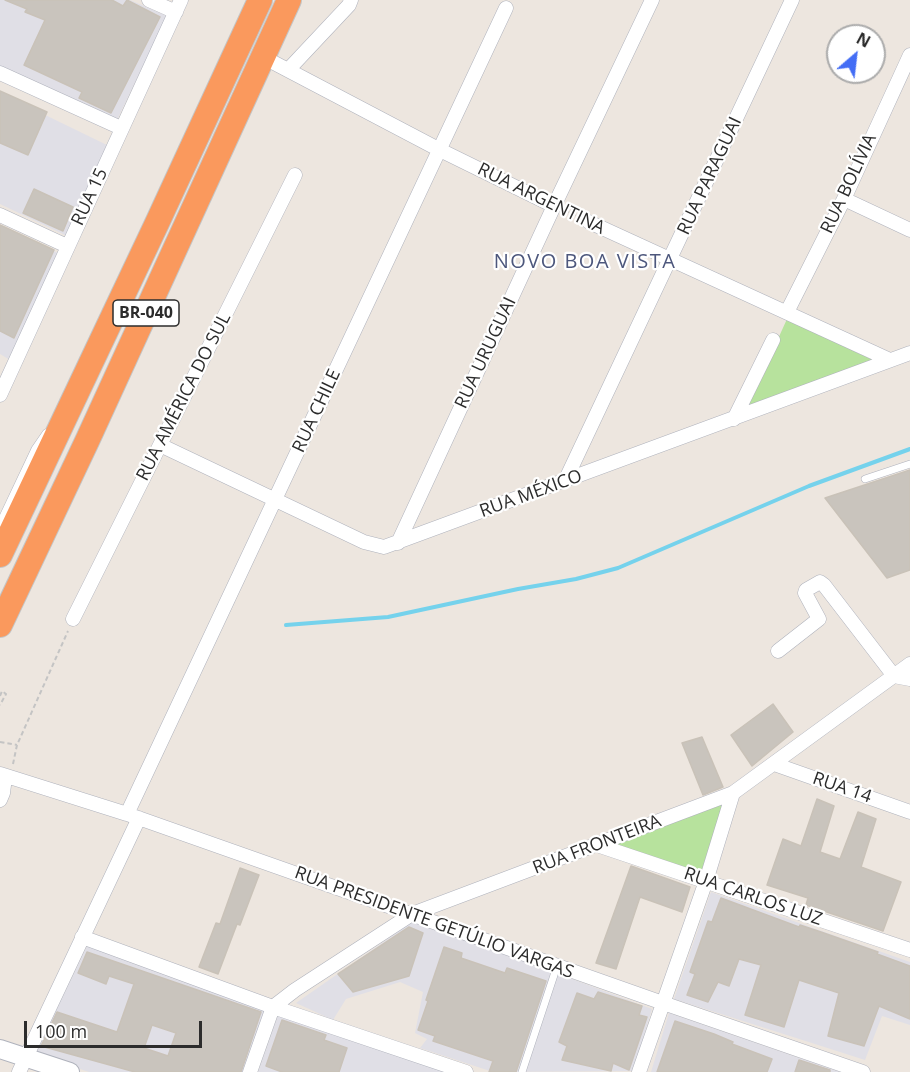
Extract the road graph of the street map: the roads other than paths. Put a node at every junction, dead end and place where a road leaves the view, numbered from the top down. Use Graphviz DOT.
graph roads {
  1 [pos="149,0"];
  2 [pos="260,0"];
  3 [pos="290,0"];
  4 [pos="351,0"];
  5 [pos="652,0"];
  6 [pos="792,0"];
  7 [pos="178,6"];
  8 [pos="506,8"];
  9 [pos="910,55"];
  10 [pos="263,57"];
  11 [pos="288,70"];
  12 [pos="0,73"];
  13 [pos="897,84"];
  14 [pos="910,90"];
  15 [pos="121,128"];
  16 [pos="440,150"];
  17 [pos="295,175"];
  18 [pos="844,199"];
  19 [pos="554,206"];
  20 [pos="0,215"];
  21 [pos="589,222"];
  22 [pos="910,230"];
  23 [pos="67,246"];
  24 [pos="670,261"];
  25 [pos="787,312"];
  26 [pos="773,339"];
  27 [pos="910,353"];
  28 [pos="890,360"];
  29 [pos="6,367"];
  30 [pos="78,390"];
  31 [pos="0,395"];
  32 [pos="56,417"];
  33 [pos="734,419"];
  34 [pos="51,425"];
  35 [pos="160,445"];
  36 [pos="910,464"];
  37 [pos="865,479"];
  38 [pos="565,481"];
  39 [pos="275,499"];
  40 [pos="0,523"];
  41 [pos="399,543"];
  42 [pos="0,555"];
  43 [pos="73,619"];
  44 [pos="0,625"];
  45 [pos="778,651"];
  46 [pos="910,664"];
  47 [pos="894,676"];
  48 [pos="910,679"];
  49 [pos="774,764"];
  50 [pos="4,776"];
  51 [pos="733,793"];
  52 [pos="0,800"];
  53 [pos="910,812"];
  54 [pos="133,816"];
  55 [pos="597,845"];
  56 [pos="706,881"];
  57 [pos="412,914"];
  58 [pos="82,937"];
  59 [pos="910,950"];
  60 [pos="557,966"];
  61 [pos="663,1003"];
  62 [pos="273,1007"];
  63 [pos="0,1048"];
  64 [pos="23,1064"];
  65 [pos="70,1072"];
  66 [pos="250,1072"];
  67 [pos="466,1072"];
  68 [pos="522,1072"];
  69 [pos="639,1072"];
  70 [pos="863,1072"];
  1 -- 7 [label="street"];
  2 -- 30 [label="highway, BR-040"];
  3 -- 10 [label="highway, BR-040"];
  4 -- 11 [label="street"];
  5 -- 19 [label="street, RUA URUGUAI"];
  6 -- 24 [label="street, RUA PARAGUAI"];
  7 -- 15 [label="street, RUA 15"];
  8 -- 16 [label="street, RUA CHILE"];
  9 -- 13 [label="street, RUA BOLÍVIA"];
  10 -- 11 [label="street, RUA ARGENTINA"];
  10 -- 44 [label="highway, BR-040"];
  11 -- 16 [label="street, RUA ARGENTINA"];
  12 -- 15 [label="street"];
  13 -- 14 [label="street"];
  13 -- 18 [label="street, RUA BOLÍVIA"];
  15 -- 23 [label="street, RUA 15"];
  16 -- 19 [label="street, RUA ARGENTINA"];
  16 -- 39 [label="street, RUA CHILE"];
  17 -- 35 [label="street, RUA AMÉRICA DO SUL"];
  18 -- 22 [label="street"];
  18 -- 25 [label="street, RUA BOLÍVIA"];
  19 -- 41 [label="street, RUA URUGUAI"];
  20 -- 23 [label="street"];
  21 -- 24 [label="street, RUA ARGENTINA"];
  23 -- 29 [label="street, RUA 15"];
  24 -- 25 [label="street, RUA ARGENTINA"];
  24 -- 38 [label="street, RUA PARAGUAI"];
  25 -- 28 [label="street, RUA ARGENTINA"];
  26 -- 33 [label="street"];
  27 -- 28 [label="street, RUA MÉXICO"];
  28 -- 33 [label="street, RUA MÉXICO"];
  29 -- 31 [label="street, RUA 15"];
  30 -- 32 [label="lane"];
  30 -- 42 [label="highway, BR-040"];
  33 -- 38 [label="street, RUA MÉXICO"];
  34 -- 40 [label="lane"];
  35 -- 39 [label="street, RUA MÉXICO"];
  35 -- 43 [label="street, RUA AMÉRICA DO SUL"];
  36 -- 37 [label="lane"];
  38 -- 41 [label="street, RUA MÉXICO"];
  39 -- 41 [label="street, RUA MÉXICO"];
  39 -- 54 [label="street, RUA CHILE"];
  45 -- 47 [label="street"];
  46 -- 47 [label="street, RUA FRONTEIRA"];
  47 -- 48 [label="street"];
  47 -- 49 [label="street, RUA FRONTEIRA"];
  49 -- 51 [label="street, RUA FRONTEIRA"];
  49 -- 53 [label="street, RUA 14"];
  50 -- 52 [label="street"];
  50 -- 54 [label="street, RUA PRESIDENTE GETÚLIO VARGAS"];
  51 -- 55 [label="street, RUA FRONTEIRA"];
  51 -- 56 [label="street"];
  54 -- 57 [label="street, RUA PRESIDENTE GETÚLIO VARGAS"];
  54 -- 58 [label="street, RUA CHILE"];
  55 -- 56 [label="street, RUA CARLOS LUZ"];
  55 -- 57 [label="street, RUA FRONTEIRA"];
  56 -- 59 [label="street, RUA CARLOS LUZ"];
  56 -- 61 [label="street"];
  57 -- 60 [label="street, RUA PRESIDENTE GETÚLIO VARGAS"];
  57 -- 62 [label="street, RUA FRONTEIRA"];
  58 -- 62 [label="street"];
  58 -- 64 [label="street, RUA CHILE"];
  60 -- 61 [label="street, RUA PRESIDENTE GETÚLIO VARGAS"];
  60 -- 68 [label="lane"];
  61 -- 69 [label="street"];
  61 -- 70 [label="street, RUA PRESIDENTE GETÚLIO VARGAS"];
  62 -- 66 [label="street"];
  62 -- 67 [label="street"];
  63 -- 64 [label="main road"];
  64 -- 65 [label="main road"];
}
